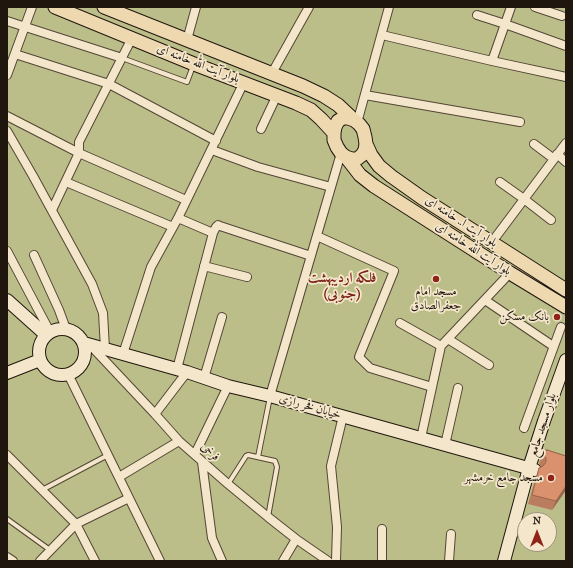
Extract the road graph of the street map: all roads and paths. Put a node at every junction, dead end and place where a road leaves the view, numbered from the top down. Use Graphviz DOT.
graph roads {
  1 [pos="32,7"];
  2 [pos="55,7"];
  3 [pos="104,7"];
  4 [pos="196,7"];
  5 [pos="309,7"];
  6 [pos="389,7"];
  7 [pos="511,7"];
  8 [pos="535,7"];
  9 [pos="477,15"];
  10 [pos="562,16"];
  11 [pos="7,21"];
  12 [pos="505,24"];
  13 [pos="24,27"];
  14 [pos="382,35"];
  15 [pos="132,38"];
  16 [pos="187,40"];
  17 [pos="566,46"];
  18 [pos="15,54"];
  19 [pos="122,58"];
  20 [pos="180,58"];
  21 [pos="492,61"];
  22 [pos="194,64"];
  23 [pos="272,73"];
  24 [pos="7,75"];
  25 [pos="566,77"];
  26 [pos="244,82"];
  27 [pos="108,84"];
  28 [pos="277,95"];
  29 [pos="365,95"];
  30 [pos="7,116"];
  31 [pos="355,121"];
  32 [pos="520,122"];
  33 [pos="261,129"];
  34 [pos="7,131"];
  35 [pos="334,133"];
  36 [pos="216,141"];
  37 [pos="566,143"];
  38 [pos="366,144"];
  39 [pos="534,144"];
  40 [pos="212,150"];
  41 [pos="79,153"];
  42 [pos="344,155"];
  43 [pos="556,157"];
  44 [pos="566,162"];
  45 [pos="66,182"];
  46 [pos="500,182"];
  47 [pos="331,187"];
  48 [pos="524,199"];
  49 [pos="186,200"];
  50 [pos="52,210"];
  51 [pos="178,218"];
  52 [pos="551,220"];
  53 [pos="173,227"];
  54 [pos="213,233"];
  55 [pos="317,236"];
  56 [pos="492,242"];
  57 [pos="7,251"];
  58 [pos="34,254"];
  59 [pos="311,256"];
  60 [pos="204,266"];
  61 [pos="510,273"];
  62 [pos="247,277"];
  63 [pos="566,290"];
  64 [pos="7,300"];
  65 [pos="484,300"];
  66 [pos="566,307"];
  67 [pos="222,317"];
  68 [pos="400,323"];
  69 [pos="561,327"];
  70 [pos="66,329"];
  71 [pos="48,334"];
  72 [pos="448,339"];
  73 [pos="88,344"];
  74 [pos="441,346"];
  75 [pos="553,346"];
  76 [pos="105,349"];
  77 [pos="124,354"];
  78 [pos="40,360"];
  79 [pos="566,360"];
  80 [pos="489,365"];
  81 [pos="182,371"];
  82 [pos="7,373"];
  83 [pos="68,374"];
  84 [pos="204,378"];
  85 [pos="566,380"];
  86 [pos="228,386"];
  87 [pos="432,387"];
  88 [pos="458,388"];
  89 [pos="270,396"];
  90 [pos="156,414"];
  91 [pos="343,416"];
  92 [pos="524,428"];
  93 [pos="420,438"];
  94 [pos="179,441"];
  95 [pos="445,444"];
  96 [pos="540,453"];
  97 [pos="108,454"];
  98 [pos="195,454"];
  99 [pos="7,455"];
  100 [pos="258,457"];
  101 [pos="566,461"];
  102 [pos="202,462"];
  103 [pos="532,469"];
  104 [pos="119,477"];
  105 [pos="228,484"];
  106 [pos="42,490"];
  107 [pos="129,498"];
  108 [pos="268,517"];
  109 [pos="7,519"];
  110 [pos="76,524"];
  111 [pos="382,529"];
  112 [pos="451,534"];
  113 [pos="296,539"];
  114 [pos="50,551"];
  115 [pos="7,556"];
  116 [pos="13,561"];
  117 [pos="40,561"];
  118 [pos="95,561"];
  119 [pos="160,561"];
  120 [pos="222,561"];
  121 [pos="283,561"];
  122 [pos="328,561"];
  123 [pos="336,561"];
  124 [pos="382,561"];
  125 [pos="449,561"];
  126 [pos="504,561"];
  127 [pos="511,561"];
  1 -- 13 [label="street"];
  2 -- 15 [label="main road, بلوار آیت الله خامنه ای"];
  3 -- 16 [label="main road, بلوار آیت الله خامنه ای"];
  4 -- 16 [label="street"];
  5 -- 23 [label="street"];
  6 -- 14 [label="street"];
  7 -- 12 [label="street"];
  8 -- 10 [label="street"];
  9 -- 12 [label="street"];
  11 -- 13 [label="street"];
  12 -- 17 [label="street"];
  12 -- 21 [label="street"];
  13 -- 18 [label="street"];
  13 -- 19 [label="street"];
  14 -- 21 [label="street"];
  14 -- 29 [label="street"];
  15 -- 19 [label="street"];
  15 -- 20 [label="main road, بلوار آیت الله خامنه ای"];
  16 -- 20 [label="main road"];
  16 -- 23 [label="main road, بلوار آیت الله خامنه ای"];
  18 -- 24 [label="street"];
  18 -- 27 [label="street"];
  19 -- 22 [label="lane"];
  19 -- 27 [label="street"];
  20 -- 22 [label="main road, بلوار آیت الله خامنه ای"];
  21 -- 25 [label="street"];
  22 -- 26 [label="main road, بلوار آیت الله خامنه ای"];
  23 -- 31 [label="main road, بلوار آیت الله خامنه ای"];
  26 -- 28 [label="main road, بلوار آیت الله خامنه ای"];
  26 -- 36 [label="street"];
  27 -- 36 [label="street"];
  27 -- 41 [label="street"];
  28 -- 33 [label="street"];
  28 -- 35 [label="main road, بلوار آیت الله خامنه ای"];
  29 -- 31 [label="street"];
  29 -- 32 [label="street"];
  30 -- 41 [label="street"];
  31 -- 35 [label="main road"];
  31 -- 38 [label="main road"];
  34 -- 50 [label="street"];
  35 -- 42 [label="main road"];
  36 -- 40 [label="street"];
  37 -- 43 [label="street"];
  38 -- 42 [label="main road"];
  38 -- 56 [label="main road, بلوار آیت ا.. خامنه ای"];
  39 -- 43 [label="street"];
  40 -- 47 [label="street"];
  40 -- 49 [label="street"];
  41 -- 45 [label="street"];
  41 -- 49 [label="street"];
  42 -- 47 [label="street"];
  42 -- 61 [label="main road, بلوار آیت الله خامنه ای"];
  43 -- 44 [label="street"];
  43 -- 48 [label="street"];
  45 -- 50 [label="street"];
  45 -- 53 [label="street"];
  46 -- 48 [label="street"];
  47 -- 55 [label="street"];
  48 -- 52 [label="street"];
  48 -- 56 [label="street"];
  49 -- 51 [label="street"];
  50 -- 76 [label="street"];
  51 -- 53 [label="street"];
  51 -- 54 [label="street"];
  53 -- 77 [label="street"];
  54 -- 59 [label="street"];
  54 -- 60 [label="street"];
  55 -- 59 [label="street"];
  55 -- 87 [label="street"];
  56 -- 63 [label="main road, بلوار آیت ا.. خامنه ای"];
  57 -- 71 [label="street"];
  58 -- 70 [label="street"];
  59 -- 89 [label="street"];
  60 -- 62 [label="street"];
  60 -- 81 [label="street"];
  61 -- 65 [label="street"];
  61 -- 66 [label="main road, بلوار آیت الله خامنه ای"];
  64 -- 71 [label="main road"];
  65 -- 72 [label="street"];
  65 -- 75 [label="street"];
  67 -- 84 [label="street"];
  68 -- 74 [label="street"];
  69 -- 75 [label="street"];
  70 -- 71 [label="main road"];
  70 -- 73 [label="main road"];
  71 -- 78 [label="main road"];
  72 -- 74 [label="street"];
  72 -- 80 [label="street"];
  73 -- 76 [label="main road, خیابان فخر رازی"];
  73 -- 83 [label="main road"];
  73 -- 90 [label="street, فرخی"];
  74 -- 87 [label="street"];
  75 -- 92 [label="street"];
  76 -- 77 [label="main road, خیابان فخر رازی"];
  77 -- 81 [label="main road, خیابان فخر رازی"];
  78 -- 82 [label="main road"];
  78 -- 83 [label="main road"];
  79 -- 103 [label="main road, بلوار مسجد جامع"];
  81 -- 84 [label="main road, خیابان فخر رازی"];
  81 -- 90 [label="street"];
  83 -- 97 [label="street"];
  84 -- 86 [label="main road, خیابان فخر رازی"];
  85 -- 96 [label="main road, بلوار مسجد جامع"];
  86 -- 89 [label="main road, خیابان فخر رازی"];
  86 -- 98 [label="street"];
  87 -- 93 [label="street"];
  88 -- 95 [label="street"];
  89 -- 91 [label="main road, خیابان فخر رازی"];
  89 -- 100 [label="lane"];
  90 -- 94 [label="street, فرخی"];
  91 -- 93 [label="main road, خیابان فخر رازی"];
  91 -- 123 [label="street"];
  93 -- 95 [label="main road, خیابان فخر رازی"];
  94 -- 98 [label="street, فرخی"];
  94 -- 104 [label="street"];
  95 -- 103 [label="main road, خیابان فخر رازی"];
  96 -- 101 [label="street"];
  96 -- 103 [label="main road, بلوار مسجد جامع"];
  97 -- 104 [label="street"];
  97 -- 106 [label="lane"];
  98 -- 102 [label="street, فرخی"];
  99 -- 106 [label="street"];
  100 -- 105 [label="lane"];
  100 -- 108 [label="lane"];
  102 -- 105 [label="street, فرخی"];
  102 -- 120 [label="street"];
  103 -- 126 [label="main road, بلوار مسجد جامع"];
  103 -- 127 [label="main road, بلوار مسجد جامع"];
  104 -- 107 [label="street"];
  105 -- 108 [label="street, فرخی"];
  106 -- 110 [label="street"];
  107 -- 110 [label="street"];
  107 -- 119 [label="street"];
  108 -- 113 [label="street, فرخی"];
  109 -- 114 [label="lane"];
  110 -- 114 [label="street"];
  110 -- 118 [label="street"];
  111 -- 124 [label="street"];
  112 -- 125 [label="street"];
  113 -- 121 [label="street"];
  113 -- 122 [label="street, فرخی"];
  114 -- 117 [label="street"];
  115 -- 116 [label="street"];
}
